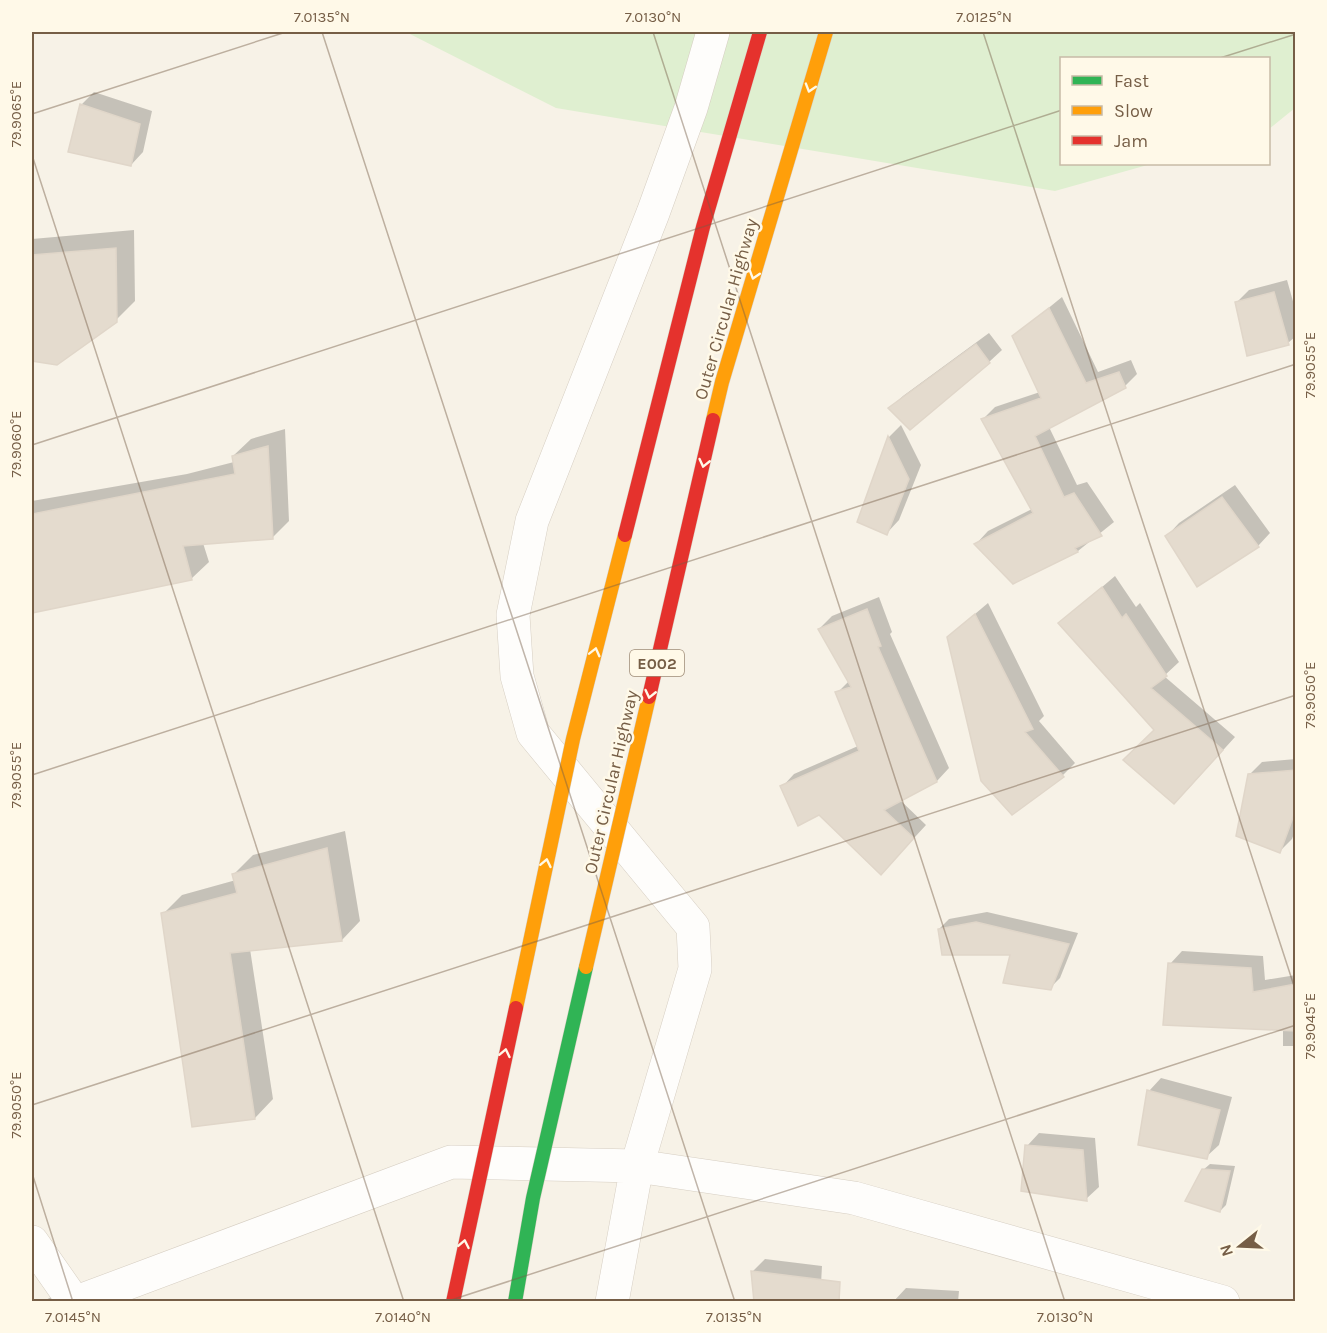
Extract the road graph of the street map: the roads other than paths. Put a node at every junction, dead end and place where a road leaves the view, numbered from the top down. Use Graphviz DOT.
graph roads {
  1 [pos="713,32"];
  2 [pos="760,32"];
  3 [pos="826,32"];
  4 [pos="637,1166"];
  5 [pos="32,1242"];
  6 [pos="75,1302"];
  7 [pos="453,1302"];
  8 [pos="514,1302"];
  9 [pos="612,1302"];
  10 [pos="1223,1302"];
  1 -- 4 [label="street"];
  7 -- 2 [label="highway, one-way, bridge"];
  3 -- 8 [label="highway, Outer Circular Highway / E002, one-way, bridge"];
  4 -- 6 [label="street"];
  4 -- 9 [label="street"];
  4 -- 10 [label="street"];
  5 -- 6 [label="street"];
}
